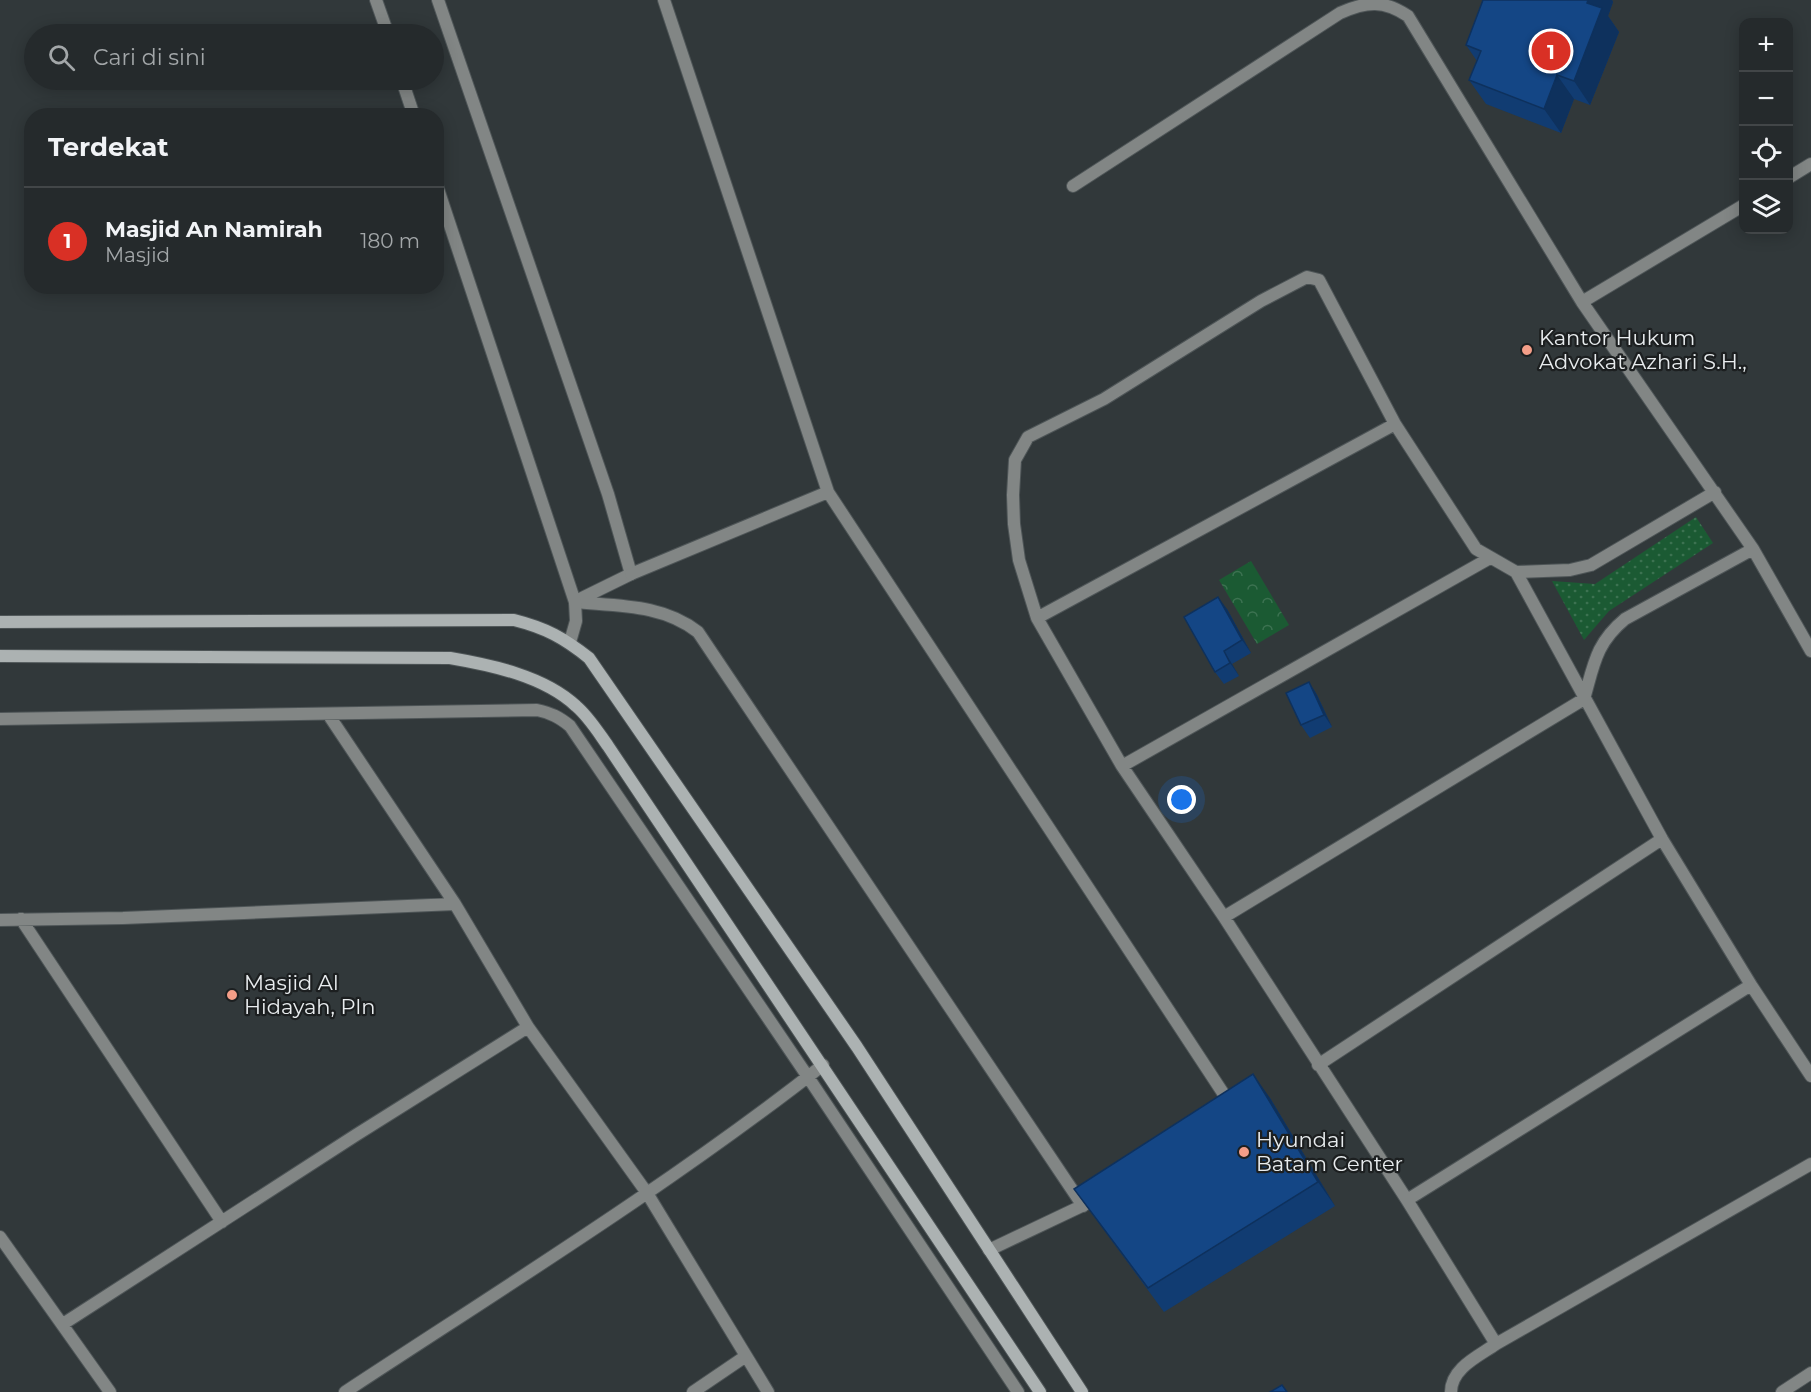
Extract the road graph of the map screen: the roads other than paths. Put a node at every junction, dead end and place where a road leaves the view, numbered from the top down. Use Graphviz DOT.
graph roads {
  1 [pos="376,0"];
  2 [pos="438,0"];
  3 [pos="663,0"];
  4 [pos="384,24"];
  5 [pos="405,90"];
  6 [pos="411,108"];
  7 [pos="1811,164"];
  8 [pos="1793,175"];
  9 [pos="1073,186"];
  10 [pos="444,207"];
  11 [pos="1739,207"];
  12 [pos="1582,302"];
  13 [pos="1395,424"];
  14 [pos="828,492"];
  15 [pos="1715,492"];
  16 [pos="1753,549"];
  17 [pos="1490,558"];
  18 [pos="1516,572"];
  19 [pos="631,574"];
  20 [pos="575,602"];
  21 [pos="1037,618"];
  22 [pos="0,622"];
  23 [pos="570,642"];
  24 [pos="1811,651"];
  25 [pos="0,656"];
  26 [pos="1584,699"];
  27 [pos="328,714"];
  28 [pos="0,719"];
  29 [pos="1122,766"];
  30 [pos="1662,839"];
  31 [pos="455,904"];
  32 [pos="1224,917"];
  33 [pos="21,919"];
  34 [pos="0,920"];
  35 [pos="1751,985"];
  36 [pos="528,1028"];
  37 [pos="823,1065"];
  38 [pos="1318,1065"];
  39 [pos="1811,1076"];
  40 [pos="808,1077"];
  41 [pos="1224,1099"];
  42 [pos="1811,1164"];
  43 [pos="647,1193"];
  44 [pos="1100,1196"];
  45 [pos="1407,1200"];
  46 [pos="1083,1206"];
  47 [pos="222,1222"];
  48 [pos="0,1237"];
  49 [pos="989,1250"];
  50 [pos="63,1324"];
  51 [pos="1496,1344"];
  52 [pos="746,1356"];
  53 [pos="1811,1373"];
  54 [pos="110,1392"];
  55 [pos="345,1392"];
  56 [pos="693,1392"];
  57 [pos="768,1392"];
  58 [pos="1018,1392"];
  59 [pos="1040,1392"];
  60 [pos="1082,1392"];
  61 [pos="1451,1392"];
  62 [pos="1782,1392"];
  1 -- 4 [label="street"];
  2 -- 19 [label="street"];
  3 -- 14 [label="street"];
  5 -- 6 [label="street"];
  7 -- 8 [label="street"];
  9 -- 12 [label="street"];
  10 -- 20 [label="street"];
  11 -- 12 [label="street"];
  12 -- 15 [label="street"];
  13 -- 17 [label="street"];
  13 -- 21 [label="street"];
  13 -- 21 [label="street"];
  14 -- 19 [label="street"];
  14 -- 41 [label="street"];
  15 -- 16 [label="street"];
  15 -- 18 [label="street"];
  16 -- 24 [label="street"];
  16 -- 26 [label="street"];
  17 -- 18 [label="street"];
  17 -- 29 [label="street"];
  18 -- 26 [label="street"];
  19 -- 20 [label="street"];
  20 -- 23 [label="street"];
  20 -- 46 [label="street"];
  21 -- 29 [label="street"];
  22 -- 23 [label="main road"];
  23 -- 49 [label="main road"];
  25 -- 37 [label="main road"];
  26 -- 30 [label="street"];
  26 -- 32 [label="street"];
  27 -- 28 [label="street"];
  27 -- 31 [label="street"];
  27 -- 40 [label="street"];
  29 -- 32 [label="street"];
  30 -- 35 [label="street"];
  30 -- 38 [label="street"];
  31 -- 33 [label="street"];
  31 -- 36 [label="street"];
  32 -- 38 [label="street"];
  33 -- 34 [label="street"];
  33 -- 47 [label="street"];
  35 -- 39 [label="street"];
  35 -- 45 [label="street"];
  36 -- 43 [label="street"];
  36 -- 47 [label="street"];
  37 -- 40 [label="street"];
  37 -- 59 [label="main road"];
  38 -- 45 [label="street"];
  40 -- 43 [label="street"];
  40 -- 58 [label="street"];
  42 -- 51 [label="street"];
  43 -- 52 [label="street"];
  43 -- 55 [label="street"];
  44 -- 46 [label="street"];
  45 -- 51 [label="street"];
  46 -- 49 [label="street"];
  47 -- 50 [label="street"];
  48 -- 50 [label="street"];
  49 -- 60 [label="main road"];
  50 -- 54 [label="street"];
  51 -- 61 [label="street"];
  52 -- 56 [label="street"];
  52 -- 57 [label="street"];
  53 -- 62 [label="street"];
}
